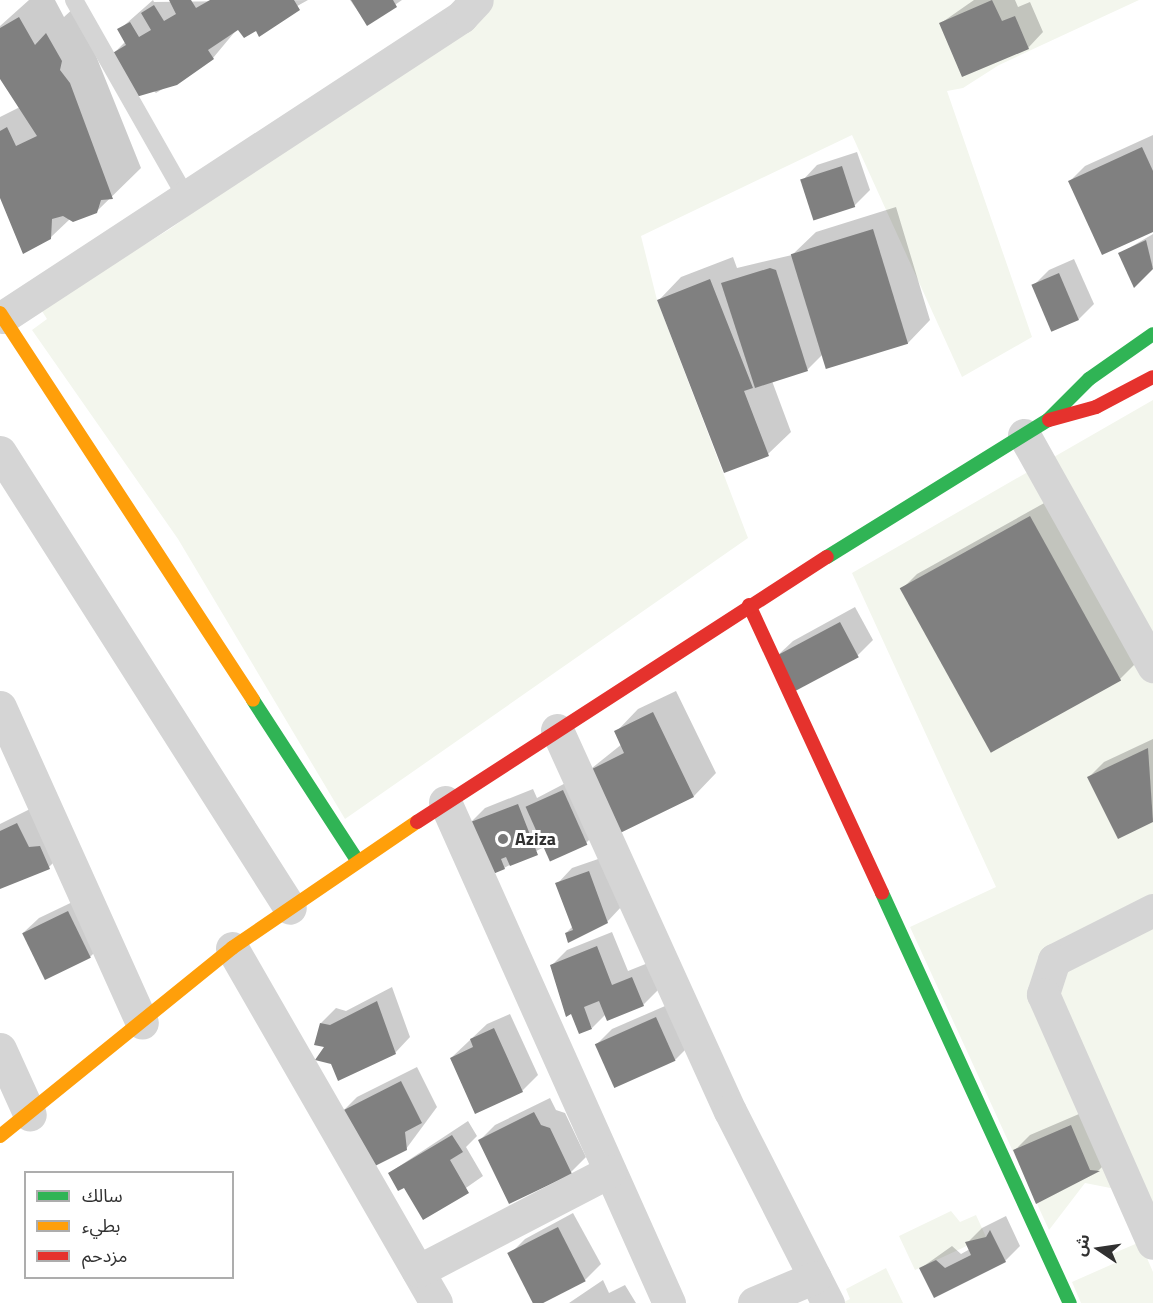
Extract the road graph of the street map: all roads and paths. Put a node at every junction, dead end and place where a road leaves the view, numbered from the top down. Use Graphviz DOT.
graph roads {
  1 [pos="74,0"];
  2 [pos="477,0"];
  3 [pos="186,197"];
  4 [pos="1,315"];
  5 [pos="1153,334"];
  6 [pos="1153,377"];
  7 [pos="1036,428"];
  8 [pos="0,452"];
  9 [pos="749,605"];
  10 [pos="1153,666"];
  11 [pos="0,707"];
  12 [pos="557,730"];
  13 [pos="445,802"];
  14 [pos="357,860"];
  15 [pos="290,908"];
  16 [pos="1153,910"];
  17 [pos="232,948"];
  18 [pos="142,1023"];
  19 [pos="0,1049"];
  20 [pos="30,1115"];
  21 [pos="0,1136"];
  22 [pos="610,1171"];
  23 [pos="1153,1242"];
  24 [pos="418,1271"];
  25 [pos="821,1290"];
  26 [pos="436,1303"];
  27 [pos="669,1303"];
  28 [pos="754,1303"];
  29 [pos="1070,1303"];
  1 -- 3 [label="lane"];
  2 -- 3 [label="street"];
  3 -- 4 [label="street"];
  4 -- 14 [label="street"];
  5 -- 7 [label="street"];
  6 -- 7 [label="street"];
  7 -- 9 [label="street"];
  7 -- 10 [label="street"];
  8 -- 15 [label="street"];
  9 -- 12 [label="street"];
  9 -- 29 [label="street"];
  11 -- 18 [label="street"];
  12 -- 13 [label="street"];
  12 -- 25 [label="street"];
  13 -- 14 [label="street"];
  13 -- 22 [label="street"];
  14 -- 15 [label="street"];
  15 -- 17 [label="street"];
  16 -- 23 [label="street"];
  17 -- 18 [label="street"];
  17 -- 24 [label="street"];
  18 -- 20 [label="street"];
  19 -- 20 [label="street"];
  20 -- 21 [label="street"];
  22 -- 24 [label="street"];
  22 -- 27 [label="street"];
  24 -- 26 [label="street"];
  25 -- 28 [label="street"];
}
